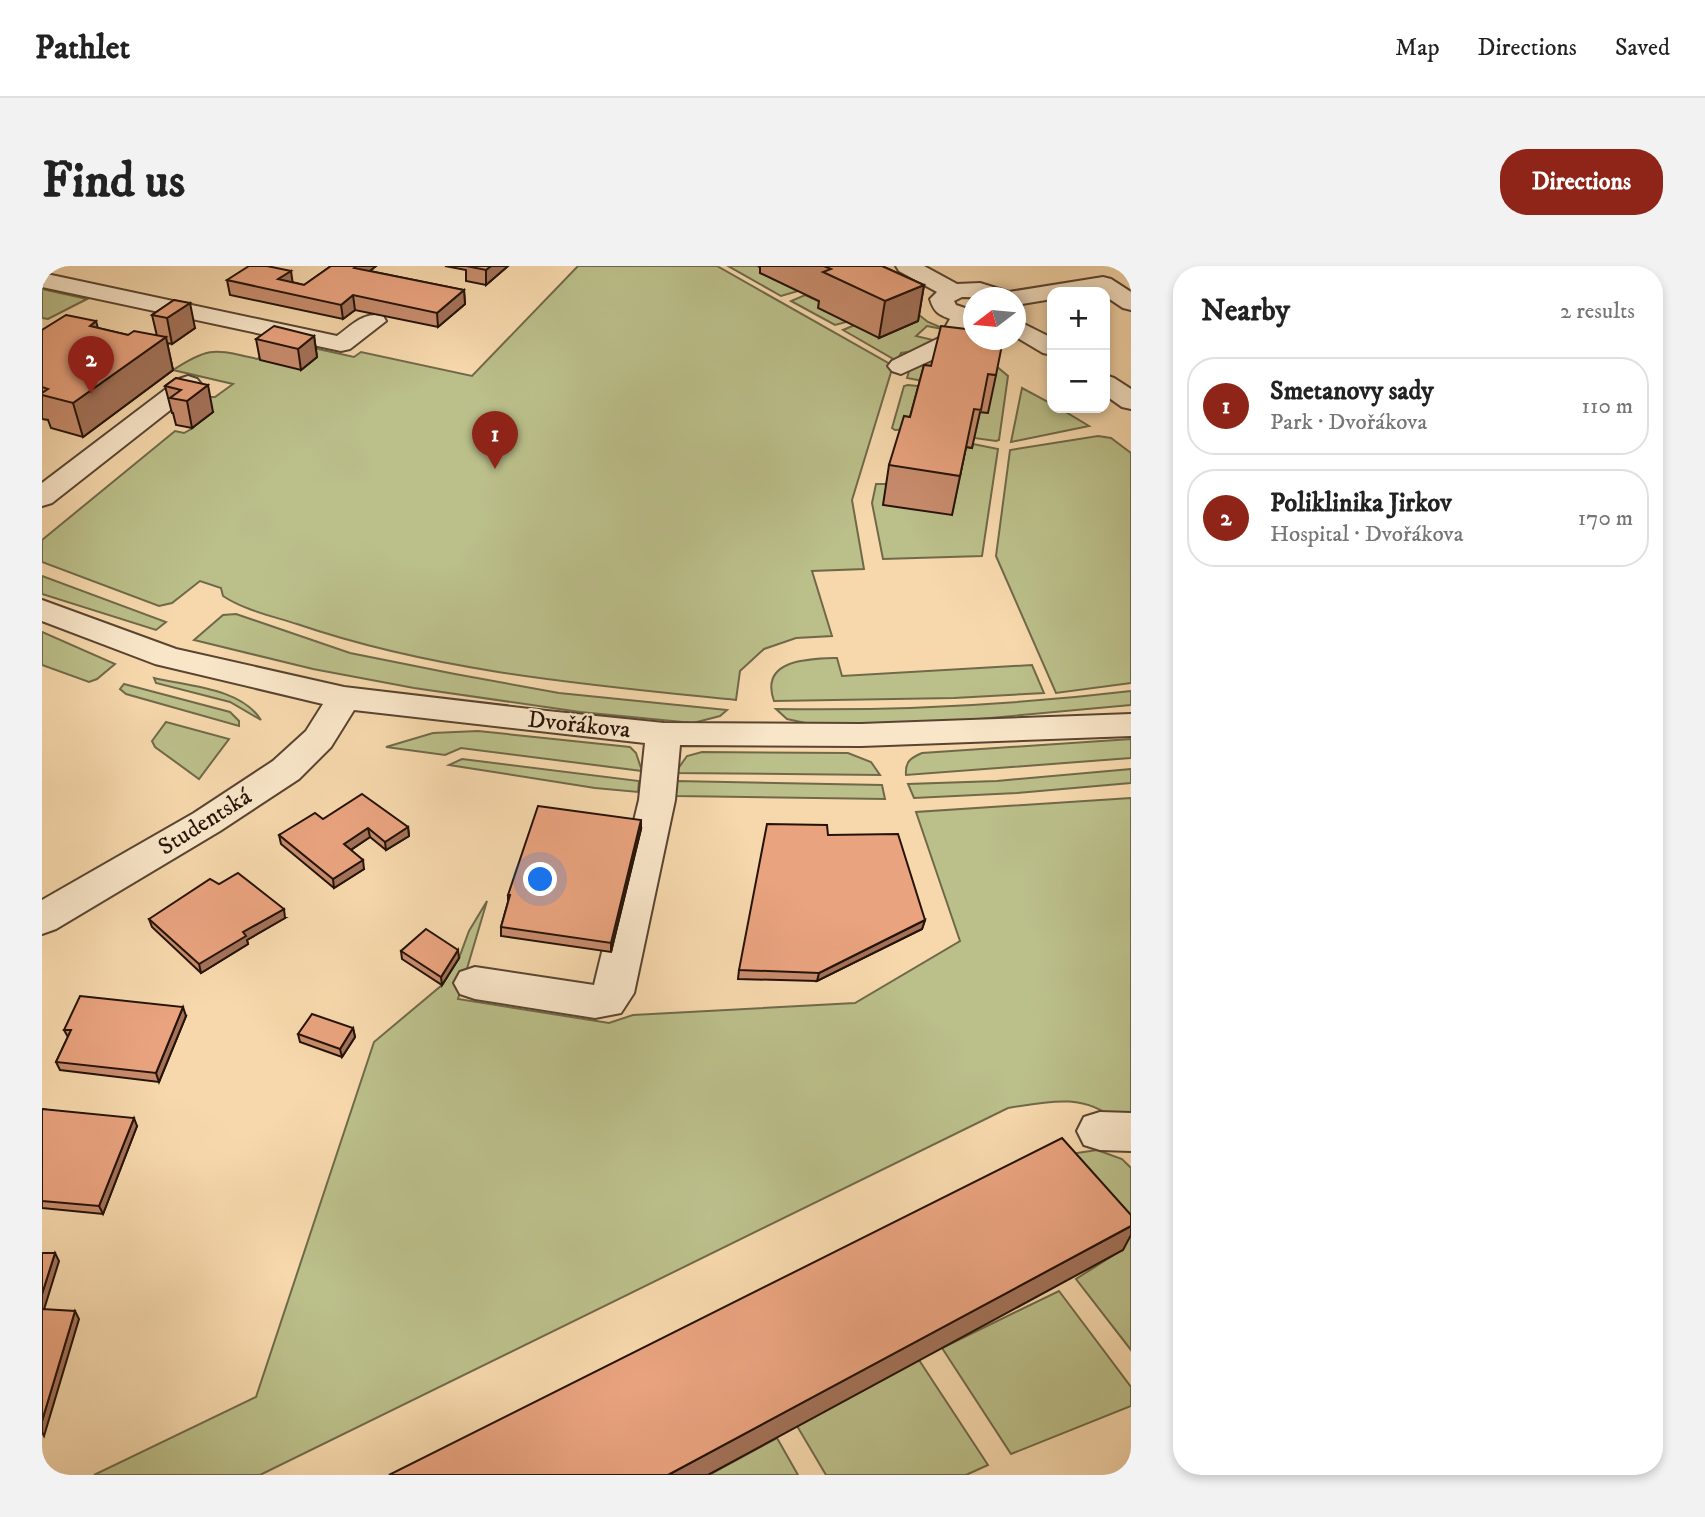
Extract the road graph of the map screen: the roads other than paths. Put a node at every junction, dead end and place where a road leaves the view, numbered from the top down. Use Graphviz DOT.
graph roads {
  1 [pos="907,266"];
  2 [pos="1131,272"];
  3 [pos="42,280"];
  4 [pos="1103,284"];
  5 [pos="963,291"];
  6 [pos="954,292"];
  7 [pos="1026,296"];
  8 [pos="1131,303"];
  9 [pos="963,317"];
  10 [pos="374,321"];
  11 [pos="963,325"];
  12 [pos="1026,333"];
  13 [pos="1047,345"];
  14 [pos="901,366"];
  15 [pos="188,384"];
  16 [pos="1110,386"];
  17 [pos="1131,401"];
  18 [pos="42,497"];
  19 [pos="42,610"];
  20 [pos="344,698"];
  21 [pos="1131,725"];
  22 [pos="664,734"];
  23 [pos="42,919"];
  24 [pos="475,983"];
  1 -- 6 [label="street"];
  2 -- 4 [label="street"];
  3 -- 10 [label="street"];
  4 -- 7 [label="street"];
  4 -- 8 [label="street"];
  5 -- 6 [label="street"];
  6 -- 9 [label="street"];
  11 -- 14 [label="street"];
  12 -- 13 [label="street"];
  15 -- 18 [label="street"];
  16 -- 17 [label="street"];
  19 -- 20 [label="street, Dvořákova"];
  20 -- 22 [label="street, Dvořákova"];
  20 -- 23 [label="street, Studentská"];
  21 -- 22 [label="street, Dvořákova"];
  22 -- 24 [label="street"];
}
